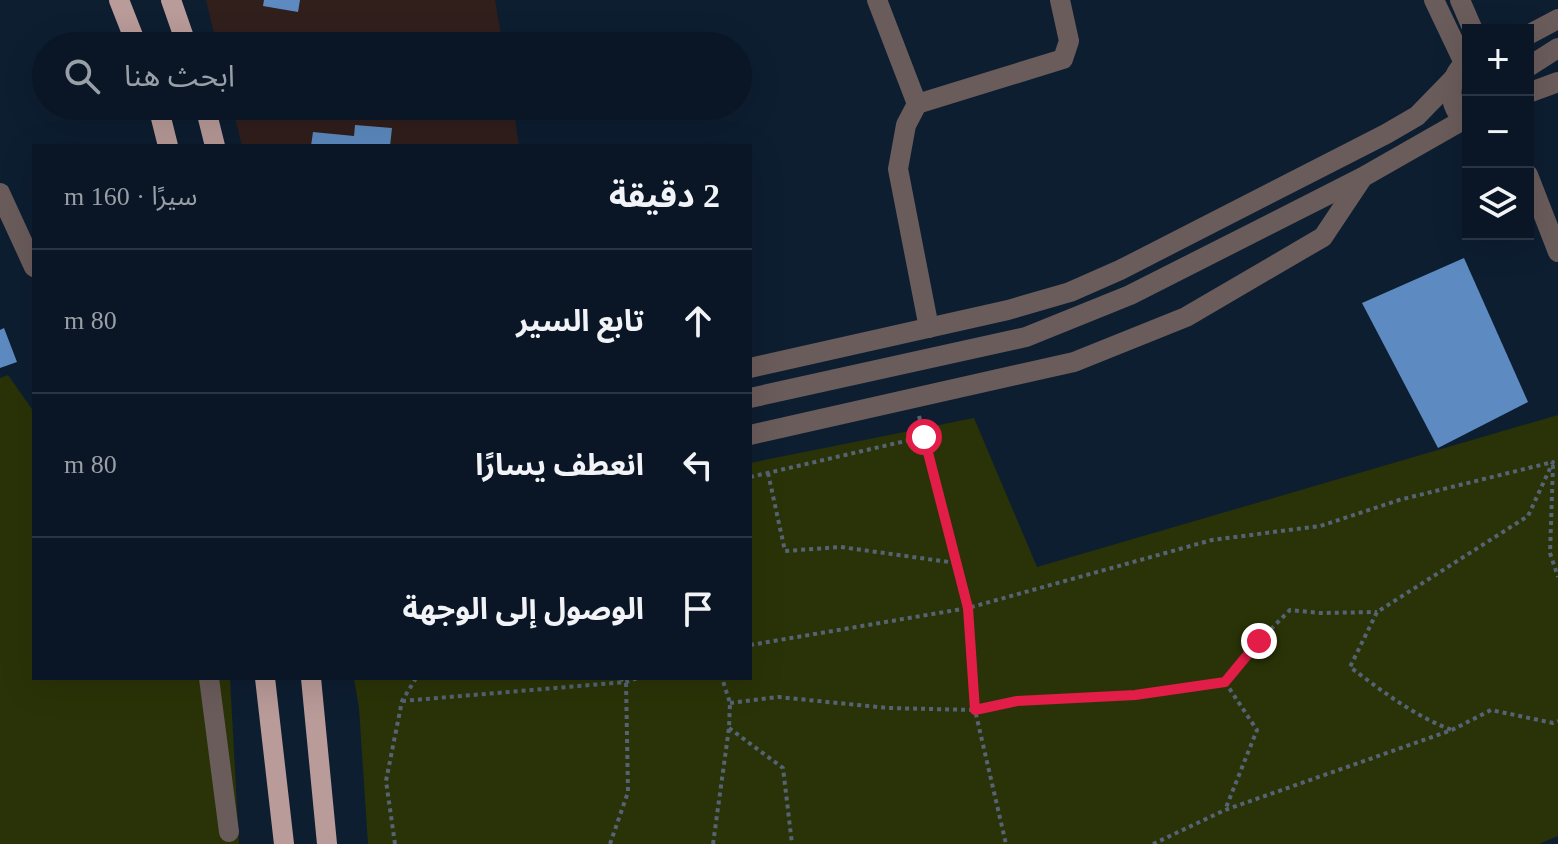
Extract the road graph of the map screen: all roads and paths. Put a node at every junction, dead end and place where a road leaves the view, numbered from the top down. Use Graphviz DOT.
graph roads {
  1 [pos="119,0"];
  2 [pos="171,0"];
  3 [pos="877,0"];
  4 [pos="1060,0"];
  5 [pos="1434,0"];
  6 [pos="1460,0"];
  7 [pos="1558,19"];
  8 [pos="1470,24"];
  9 [pos="132,32"];
  10 [pos="182,32"];
  11 [pos="1534,32"];
  12 [pos="1558,48"];
  13 [pos="1534,63"];
  14 [pos="1462,67"];
  15 [pos="1558,82"];
  16 [pos="1534,91"];
  17 [pos="917,104"];
  18 [pos="1462,116"];
  19 [pos="162,120"];
  20 [pos="208,120"];
  21 [pos="1462,124"];
  22 [pos="168,144"];
  23 [pos="214,144"];
  24 [pos="1363,177"];
  25 [pos="1534,190"];
  26 [pos="0,193"];
  27 [pos="1558,252"];
  28 [pos="32,263"];
  29 [pos="952,323"];
  30 [pos="929,328"];
  31 [pos="952,353"];
  32 [pos="752,368"];
  33 [pos="752,398"];
  34 [pos="915,398"];
  35 [pos="752,435"];
  36 [pos="924,437"];
  37 [pos="1553,462"];
  38 [pos="768,473"];
  39 [pos="752,477"];
  40 [pos="956,563"];
  41 [pos="1558,577"];
  42 [pos="968,608"];
  43 [pos="1377,612"];
  44 [pos="752,645"];
  45 [pos="209,680"];
  46 [pos="265,680"];
  47 [pos="311,680"];
  48 [pos="415,680"];
  49 [pos="623,680"];
  50 [pos="632,680"];
  51 [pos="723,680"];
  52 [pos="626,682"];
  53 [pos="1225,682"];
  54 [pos="402,701"];
  55 [pos="730,703"];
  56 [pos="975,710"];
  57 [pos="1558,721"];
  58 [pos="729,728"];
  59 [pos="1452,730"];
  60 [pos="1225,810"];
  61 [pos="229,832"];
  62 [pos="284,844"];
  63 [pos="327,844"];
  64 [pos="395,844"];
  65 [pos="610,844"];
  66 [pos="713,844"];
  67 [pos="792,844"];
  68 [pos="1006,844"];
  69 [pos="1153,844"];
  1 -- 9 [label="main road"];
  2 -- 10 [label="main road"];
  3 -- 17 [label="street"];
  4 -- 17 [label="street"];
  5 -- 14 [label="street"];
  6 -- 8 [label="street"];
  7 -- 11 [label="street"];
  12 -- 13 [label="street"];
  14 -- 18 [label="street"];
  14 -- 29 [label="street"];
  15 -- 16 [label="street"];
  17 -- 30 [label="street"];
  19 -- 22 [label="main road"];
  20 -- 23 [label="main road"];
  21 -- 24 [label="street"];
  24 -- 31 [label="street"];
  24 -- 34 [label="street"];
  25 -- 27 [label="street"];
  26 -- 28 [label="street"];
  29 -- 30 [label="street"];
  29 -- 31 [label="street"];
  30 -- 32 [label="street"];
  31 -- 33 [label="street"];
  34 -- 35 [label="street"];
  34 -- 36 [label="path"];
  36 -- 38 [label="path"];
  36 -- 40 [label="path"];
  37 -- 41 [label="path"];
  37 -- 42 [label="path"];
  37 -- 43 [label="path"];
  38 -- 39 [label="path"];
  38 -- 40 [label="path"];
  40 -- 42 [label="path"];
  42 -- 44 [label="path"];
  42 -- 56 [label="path"];
  43 -- 53 [label="path"];
  43 -- 59 [label="path"];
  45 -- 61 [label="street"];
  46 -- 62 [label="main road"];
  47 -- 63 [label="main road"];
  48 -- 54 [label="path"];
  49 -- 52 [label="path"];
  50 -- 52 [label="path"];
  51 -- 55 [label="path"];
  52 -- 54 [label="path"];
  52 -- 65 [label="path"];
  53 -- 56 [label="path"];
  53 -- 60 [label="path"];
  54 -- 64 [label="path"];
  55 -- 56 [label="path"];
  55 -- 58 [label="path"];
  56 -- 68 [label="path"];
  57 -- 59 [label="path"];
  58 -- 66 [label="path"];
  58 -- 67 [label="path"];
  59 -- 60 [label="path"];
  60 -- 69 [label="path"];
}
